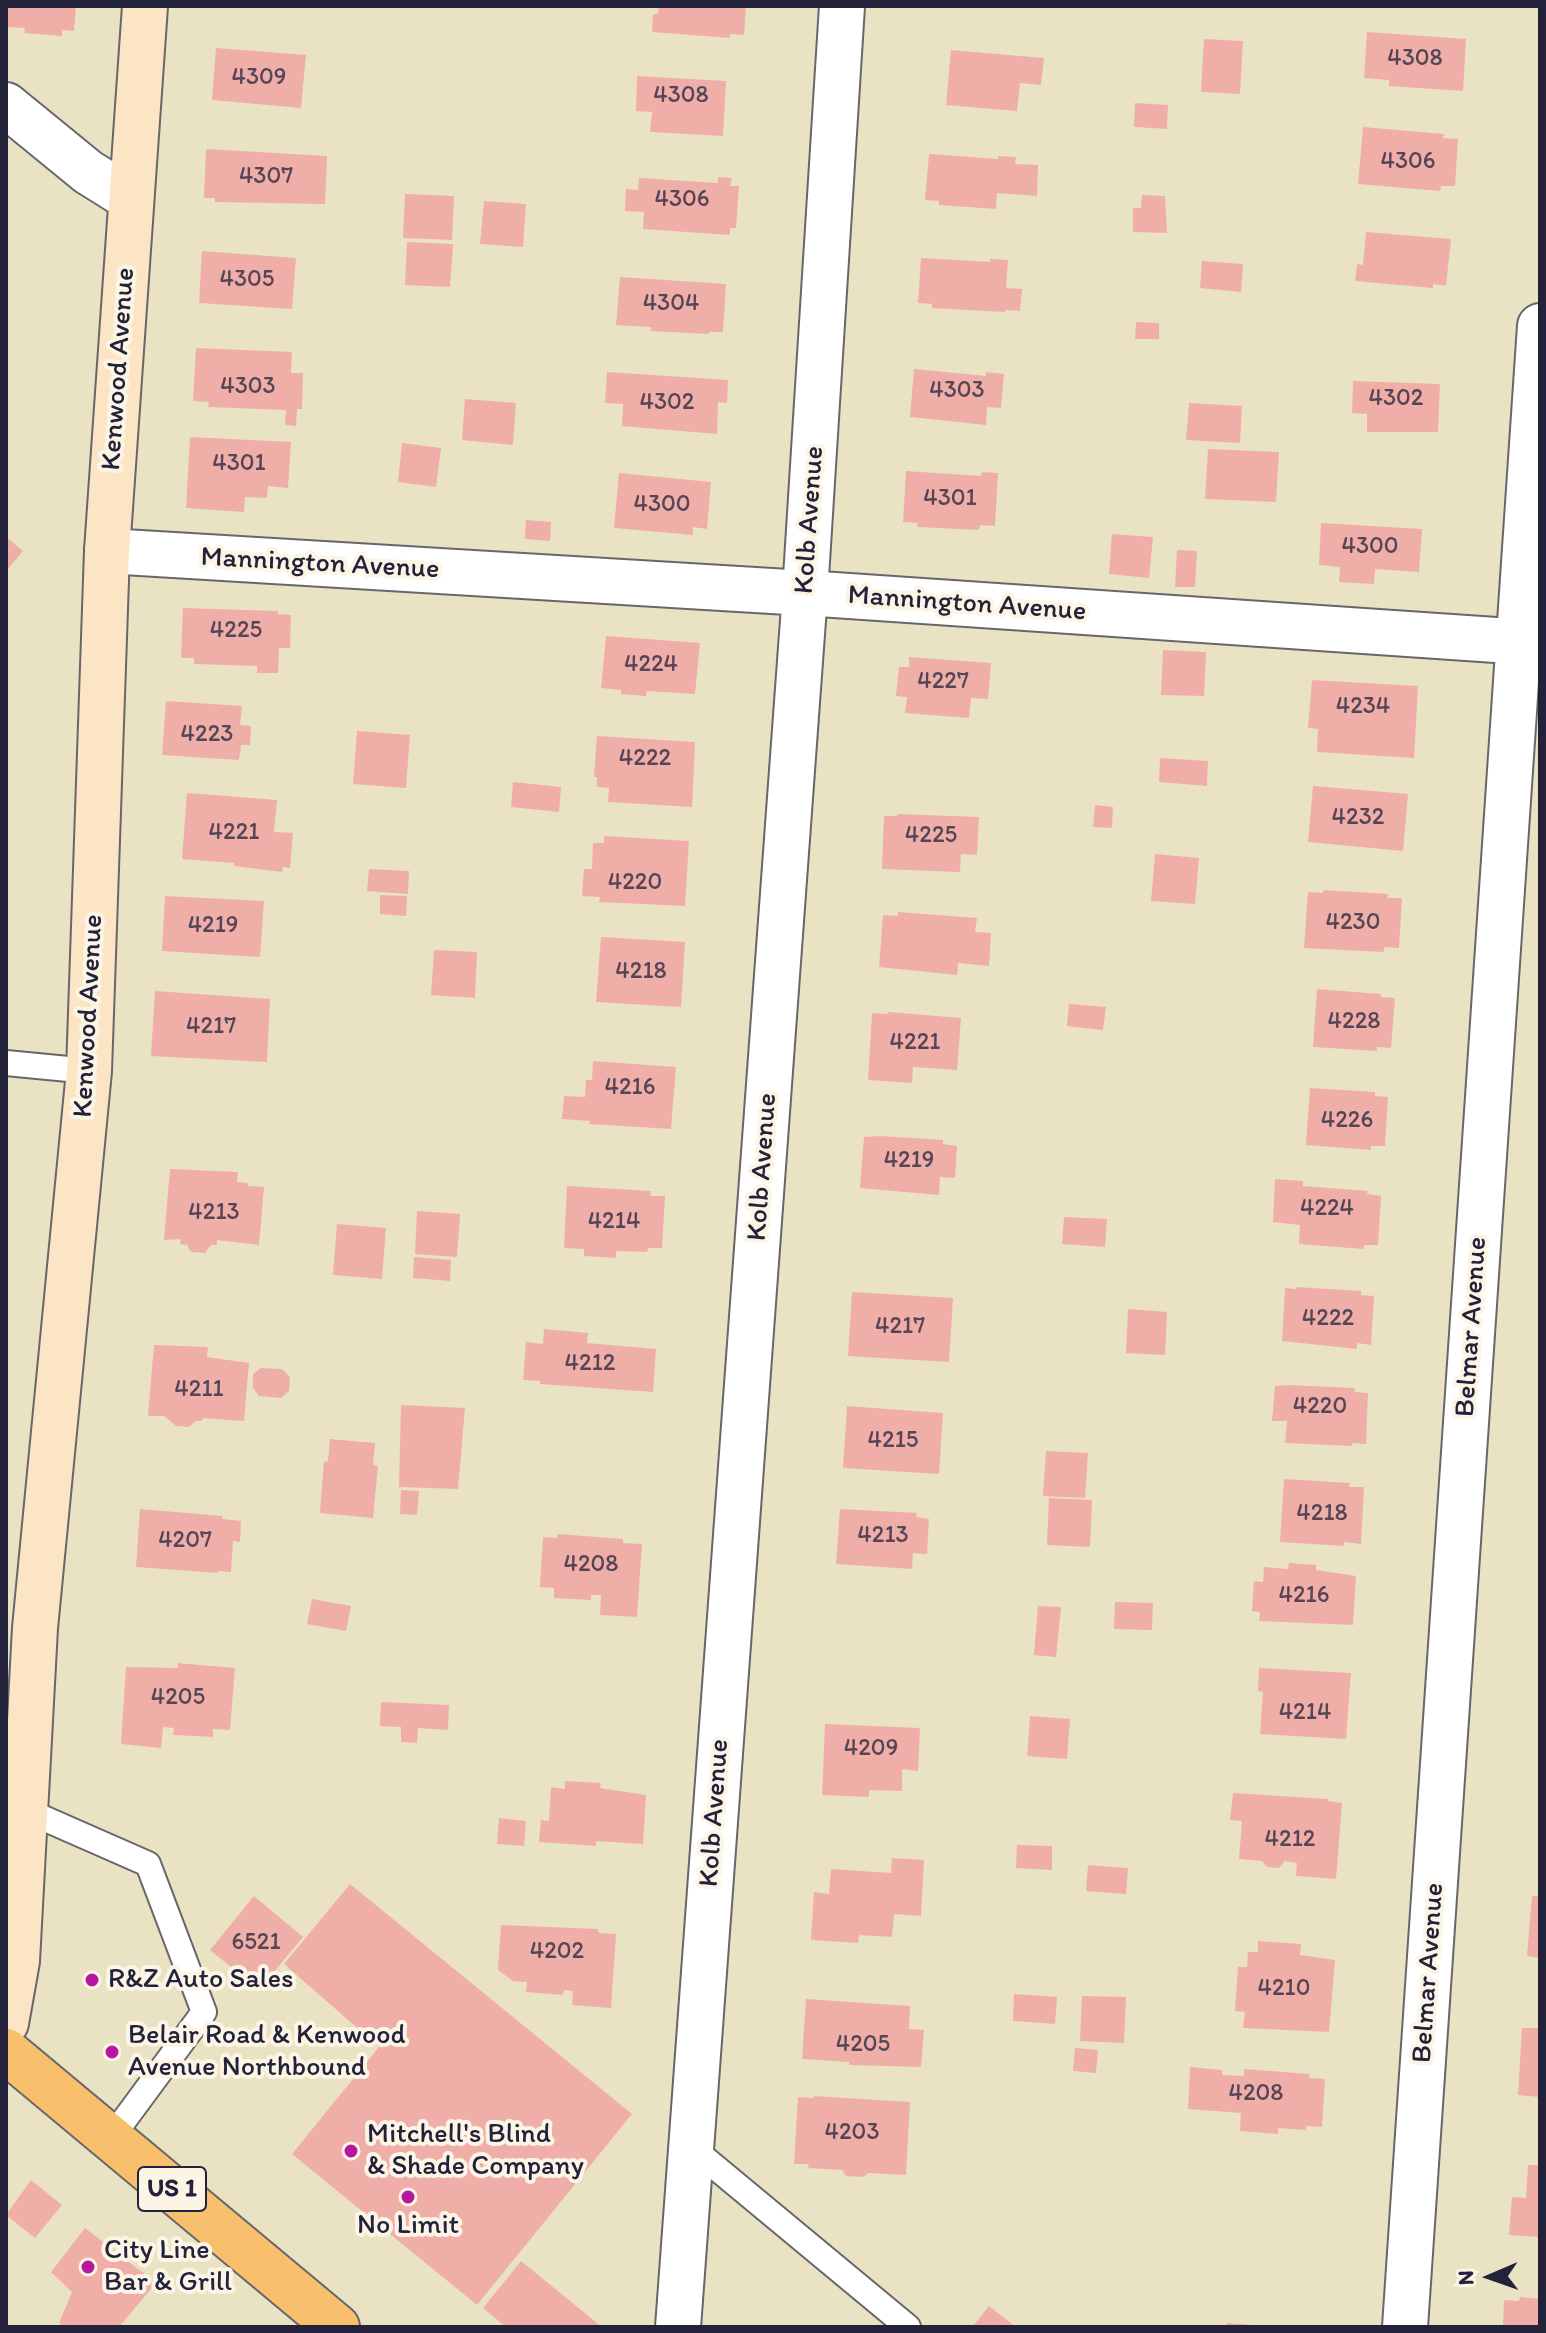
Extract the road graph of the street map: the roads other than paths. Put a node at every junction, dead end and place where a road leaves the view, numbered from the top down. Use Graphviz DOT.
graph roads {
  1 [pos="145,6"];
  2 [pos="842,6"];
  3 [pos="6,105"];
  4 [pos="131,199"];
  5 [pos="1540,326"];
  6 [pos="107,551"];
  7 [pos="805,593"];
  8 [pos="1529,642"];
  9 [pos="6,1063"];
  10 [pos="89,1071"];
  11 [pos="20,1625"];
  12 [pos="25,1810"];
  13 [pos="6,2023"];
  14 [pos="6,2051"];
  15 [pos="111,2138"];
  16 [pos="691,2147"];
  17 [pos="337,2327"];
  18 [pos="678,2327"];
  19 [pos="908,2327"];
  20 [pos="1405,2327"];
  1 -- 4 [label="main road, Kenwood Avenue"];
  2 -- 7 [label="street, Kolb Avenue"];
  3 -- 4 [label="street"];
  4 -- 6 [label="main road, Kenwood Avenue"];
  5 -- 8 [label="street, Belmar Avenue"];
  6 -- 7 [label="street, Mannington Avenue"];
  6 -- 10 [label="main road, Kenwood Avenue"];
  7 -- 8 [label="street, Mannington Avenue"];
  7 -- 16 [label="street, Kolb Avenue"];
  8 -- 20 [label="street, Belmar Avenue"];
  9 -- 10 [label="lane"];
  10 -- 11 [label="main road, Kenwood Avenue"];
  11 -- 12 [label="main road, Kenwood Avenue"];
  12 -- 13 [label="main road, Kenwood Avenue"];
  12 -- 15 [label="lane"];
  14 -- 15 [label="main road, US 1"];
  15 -- 17 [label="main road, US 1"];
  16 -- 18 [label="street, Kolb Avenue"];
  16 -- 19 [label="lane"];
}
